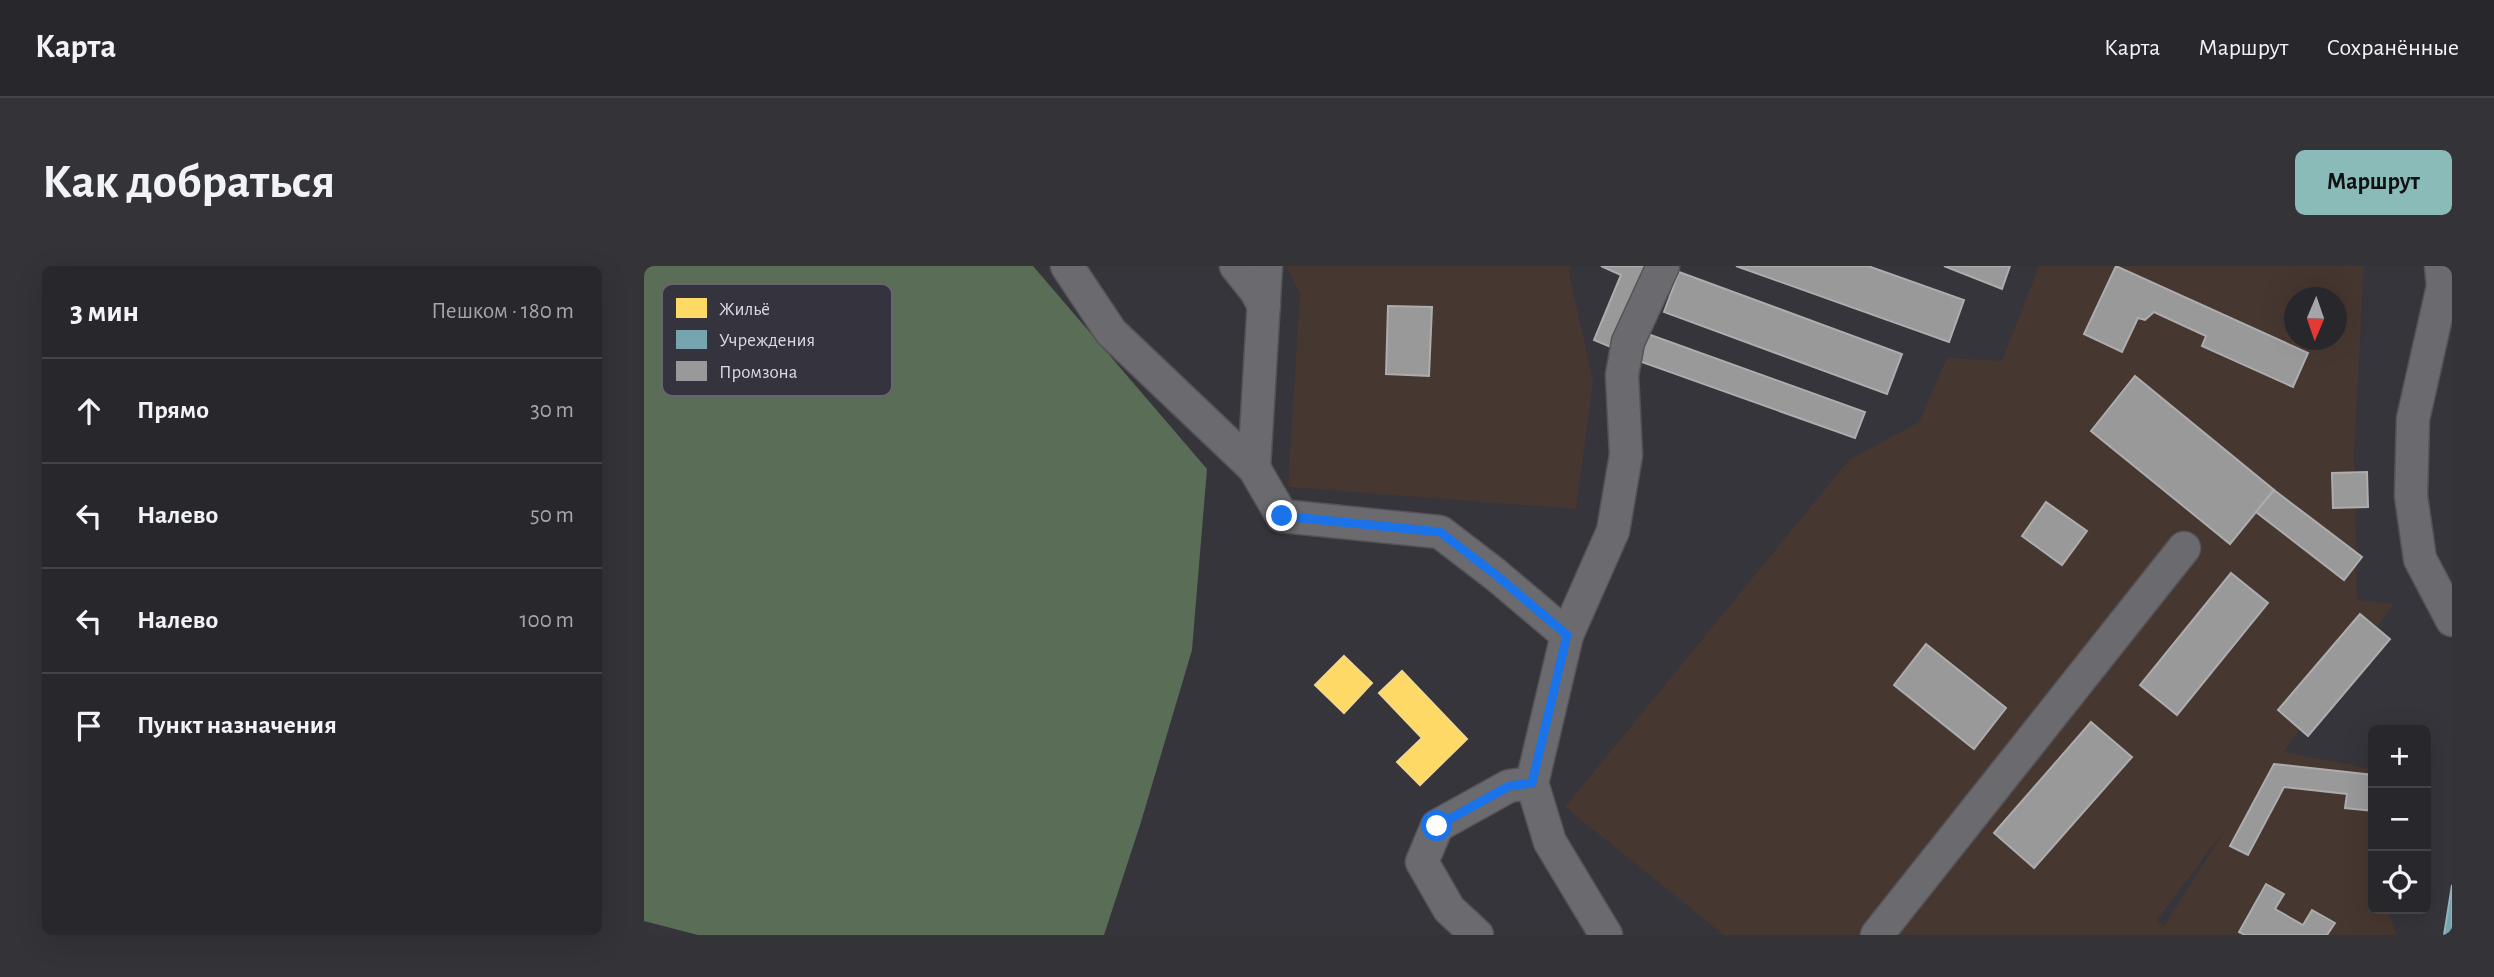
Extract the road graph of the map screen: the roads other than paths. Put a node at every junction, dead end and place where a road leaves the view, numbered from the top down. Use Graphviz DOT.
graph roads {
  1 [pos="1067,266"];
  2 [pos="1236,266"];
  3 [pos="1266,266"];
  4 [pos="1663,266"];
  5 [pos="2441,266"];
  6 [pos="1264,306"];
  7 [pos="1254,468"];
  8 [pos="2183,548"];
  9 [pos="2452,620"];
  10 [pos="1567,635"];
  11 [pos="1532,783"];
  12 [pos="1477,935"];
  13 [pos="1606,935"];
  14 [pos="1877,935"];
  1 -- 7 [label="street"];
  2 -- 6 [label="street"];
  3 -- 6 [label="street"];
  4 -- 10 [label="street"];
  5 -- 9 [label="street"];
  6 -- 7 [label="street"];
  7 -- 10 [label="street"];
  8 -- 14 [label="street"];
  10 -- 11 [label="street"];
  11 -- 12 [label="street"];
  11 -- 13 [label="street"];
}
